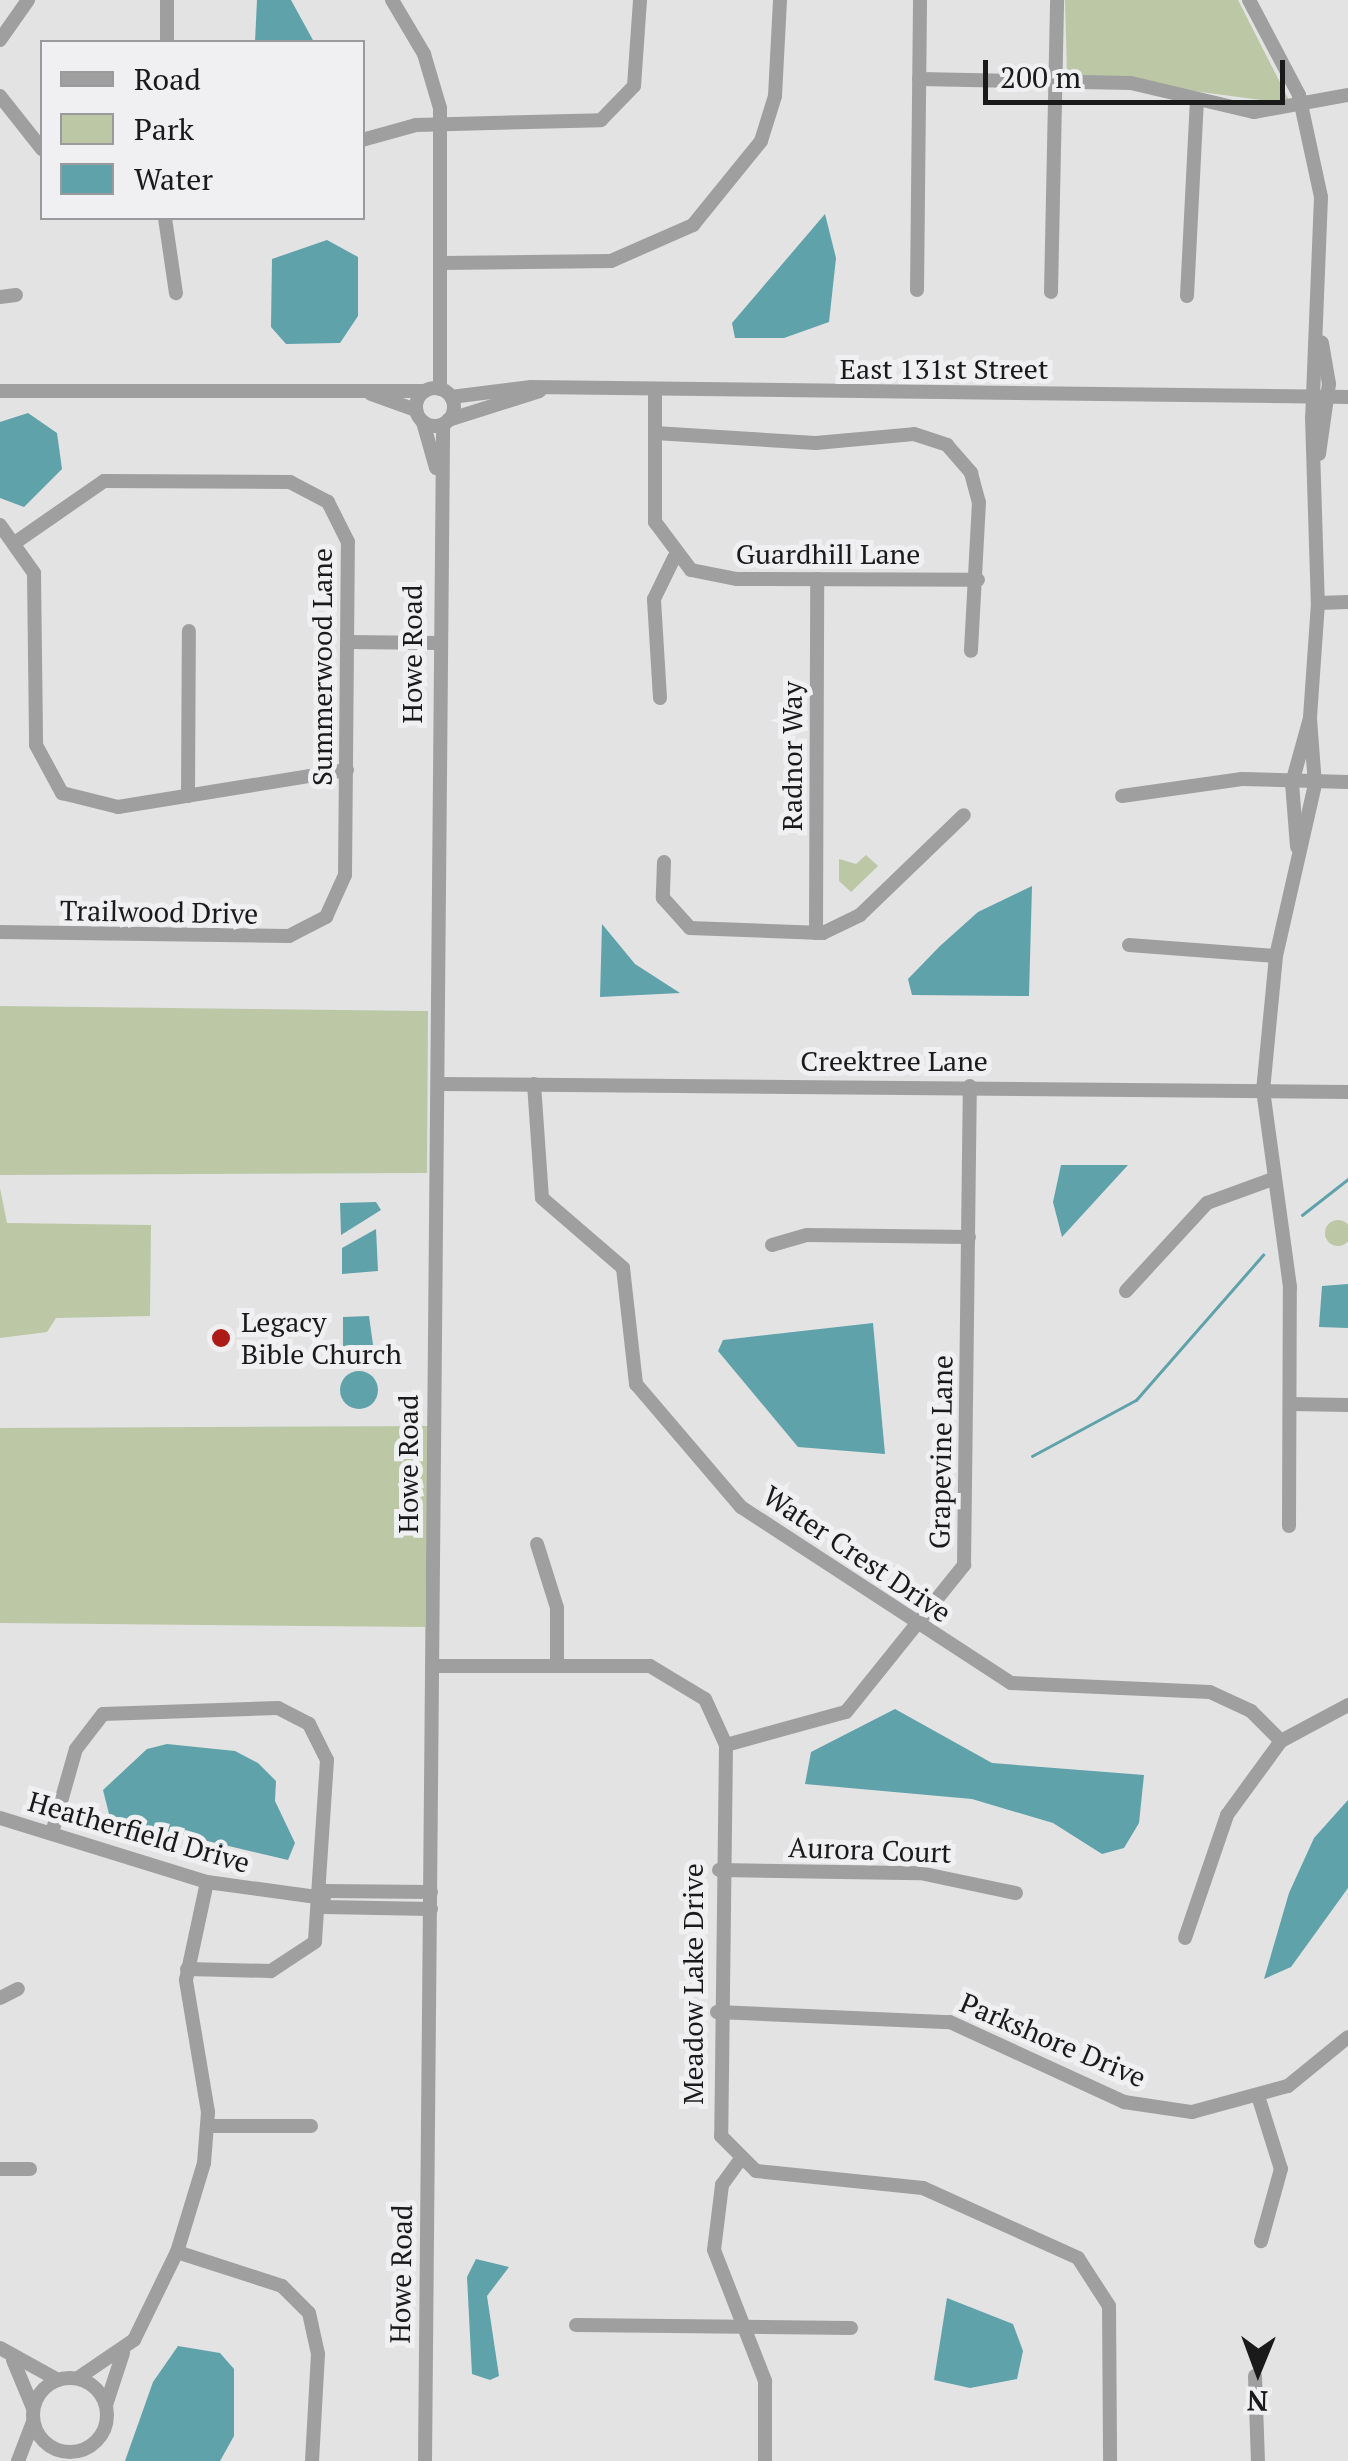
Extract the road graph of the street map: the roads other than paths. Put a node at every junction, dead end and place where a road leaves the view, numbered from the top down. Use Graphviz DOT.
graph roads {
  1 [pos="28,0"];
  2 [pos="167,0"];
  3 [pos="392,0"];
  4 [pos="640,0"];
  5 [pos="780,0"];
  6 [pos="920,0"];
  7 [pos="1058,0"];
  8 [pos="1249,0"];
  9 [pos="0,40"];
  10 [pos="167,40"];
  11 [pos="918,79"];
  12 [pos="1056,81"];
  13 [pos="1348,95"];
  14 [pos="0,96"];
  15 [pos="1196,100"];
  16 [pos="1304,109"];
  17 [pos="442,125"];
  18 [pos="365,139"];
  19 [pos="40,146"];
  20 [pos="165,220"];
  21 [pos="441,262"];
  22 [pos="916,290"];
  23 [pos="1051,292"];
  24 [pos="176,293"];
  25 [pos="1187,296"];
  26 [pos="0,390"];
  27 [pos="540,391"];
  28 [pos="438,392"];
  29 [pos="656,392"];
  30 [pos="371,394"];
  31 [pos="1321,397"];
  32 [pos="1348,397"];
  33 [pos="420,416"];
  34 [pos="446,422"];
  35 [pos="655,433"];
  36 [pos="436,468"];
  37 [pos="0,525"];
  38 [pos="16,542"];
  39 [pos="674,558"];
  40 [pos="818,579"];
  41 [pos="978,580"];
  42 [pos="1348,602"];
  43 [pos="1318,604"];
  44 [pos="189,630"];
  45 [pos="348,642"];
  46 [pos="438,643"];
  47 [pos="971,652"];
  48 [pos="660,698"];
  49 [pos="1310,718"];
  50 [pos="347,770"];
  51 [pos="1348,782"];
  52 [pos="1292,783"];
  53 [pos="1315,785"];
  54 [pos="188,796"];
  55 [pos="1122,796"];
  56 [pos="964,815"];
  57 [pos="1297,847"];
  58 [pos="664,862"];
  59 [pos="315,926"];
  60 [pos="0,932"];
  61 [pos="816,933"];
  62 [pos="1129,945"];
  63 [pos="1276,956"];
  64 [pos="439,1084"];
  65 [pos="534,1084"];
  66 [pos="970,1086"];
  67 [pos="1264,1091"];
  68 [pos="1348,1092"];
  69 [pos="1270,1180"];
  70 [pos="969,1238"];
  71 [pos="772,1245"];
  72 [pos="1126,1291"];
  73 [pos="1291,1404"];
  74 [pos="1348,1405"];
  75 [pos="1289,1526"];
  76 [pos="537,1544"];
  77 [pos="922,1624"];
  78 [pos="557,1664"];
  79 [pos="432,1666"];
  80 [pos="1348,1704"];
  81 [pos="1281,1741"];
  82 [pos="726,1745"];
  83 [pos="0,1818"];
  84 [pos="52,1833"];
  85 [pos="719,1870"];
  86 [pos="207,1882"];
  87 [pos="431,1892"];
  88 [pos="1016,1893"];
  89 [pos="324,1899"];
  90 [pos="430,1909"];
  91 [pos="1185,1938"];
  92 [pos="187,1968"];
  93 [pos="18,1989"];
  94 [pos="0,1998"];
  95 [pos="717,2012"];
  96 [pos="1348,2037"];
  97 [pos="1260,2100"];
  98 [pos="209,2126"];
  99 [pos="311,2126"];
  100 [pos="740,2160"];
  101 [pos="0,2169"];
  102 [pos="30,2169"];
  103 [pos="1261,2241"];
  104 [pos="178,2252"];
  105 [pos="576,2325"];
  106 [pos="751,2328"];
  107 [pos="851,2328"];
  108 [pos="0,2348"];
  109 [pos="123,2352"];
  110 [pos="12,2359"];
  111 [pos="1255,2376"];
  112 [pos="78,2378"];
  113 [pos="58,2380"];
  114 [pos="106,2405"];
  115 [pos="33,2415"];
  116 [pos="69,2452"];
  117 [pos="18,2461"];
  118 [pos="51,2461"];
  119 [pos="312,2461"];
  120 [pos="424,2461"];
  121 [pos="765,2461"];
  122 [pos="1110,2461"];
  123 [pos="1258,2461"];
  1 -- 9 [label="street"];
  2 -- 10 [label="street"];
  3 -- 17 [label="street"];
  4 -- 17 [label="street"];
  5 -- 21 [label="street"];
  6 -- 11 [label="street"];
  7 -- 12 [label="street"];
  8 -- 16 [label="street"];
  11 -- 12 [label="street"];
  11 -- 22 [label="street"];
  12 -- 15 [label="street"];
  12 -- 23 [label="street"];
  13 -- 16 [label="street"];
  14 -- 19 [label="street"];
  15 -- 16 [label="street"];
  15 -- 25 [label="street"];
  16 -- 31 [label="street"];
  17 -- 18 [label="street"];
  17 -- 21 [label="street"];
  20 -- 24 [label="street"];
  21 -- 28 [label="street"];
  26 -- 30 [label="street, East 131st Street"];
  27 -- 28 [label="street, East 131st Street"];
  27 -- 29 [label="street, East 131st Street"];
  27 -- 34 [label="street, East 131st Street"];
  28 -- 30 [label="street, East 131st Street"];
  28 -- 33 [label="street"];
  28 -- 34 [label="street, Howe Road"];
  29 -- 31 [label="street, East 131st Street"];
  29 -- 35 [label="street"];
  30 -- 33 [label="street, East 131st Street"];
  31 -- 32 [label="street, East 131st Street"];
  31 -- 43 [label="street"];
  33 -- 34 [label="street, East 131st Street"];
  33 -- 36 [label="street, Howe Road"];
  34 -- 36 [label="street, Howe Road"];
  35 -- 39 [label="street"];
  35 -- 41 [label="street"];
  36 -- 46 [label="street, Howe Road"];
  37 -- 38 [label="street"];
  38 -- 45 [label="street, Summerwood Lane"];
  38 -- 54 [label="street"];
  39 -- 40 [label="street, Guardhill Lane"];
  39 -- 48 [label="street"];
  40 -- 41 [label="street, Guardhill Lane"];
  40 -- 61 [label="street, Radnor Way"];
  41 -- 47 [label="street"];
  42 -- 43 [label="street"];
  43 -- 49 [label="street"];
  44 -- 54 [label="street"];
  45 -- 46 [label="street"];
  45 -- 50 [label="street, Summerwood Lane"];
  46 -- 64 [label="street, Howe Road"];
  49 -- 52 [label="street"];
  49 -- 53 [label="street"];
  50 -- 54 [label="street"];
  50 -- 59 [label="street, Summerwood Lane"];
  51 -- 53 [label="street"];
  52 -- 53 [label="street"];
  52 -- 55 [label="street"];
  52 -- 57 [label="street"];
  53 -- 57 [label="street"];
  56 -- 61 [label="street"];
  57 -- 63 [label="street"];
  58 -- 61 [label="street"];
  59 -- 60 [label="street, Trailwood Drive"];
  62 -- 63 [label="street"];
  63 -- 67 [label="street"];
  64 -- 65 [label="street, Creektree Lane"];
  64 -- 79 [label="street, Howe Road"];
  65 -- 66 [label="street, Creektree Lane"];
  65 -- 77 [label="street, Water Crest Drive"];
  66 -- 67 [label="street, Creektree Lane"];
  66 -- 70 [label="street, Grapevine Lane"];
  67 -- 68 [label="street, Creektree Lane"];
  67 -- 69 [label="street"];
  69 -- 72 [label="street"];
  69 -- 73 [label="street"];
  70 -- 71 [label="street"];
  70 -- 77 [label="street, Grapevine Lane"];
  73 -- 74 [label="street"];
  73 -- 75 [label="street"];
  76 -- 78 [label="street"];
  77 -- 81 [label="street, Water Crest Drive"];
  77 -- 82 [label="street, Grapevine Lane"];
  78 -- 79 [label="street, Meadow Lake Drive"];
  78 -- 82 [label="street, Meadow Lake Drive"];
  79 -- 87 [label="street, Howe Road"];
  80 -- 81 [label="street"];
  81 -- 91 [label="street"];
  82 -- 85 [label="street, Meadow Lake Drive"];
  83 -- 84 [label="street, Heatherfield Drive"];
  84 -- 86 [label="street, Heatherfield Drive"];
  84 -- 89 [label="street"];
  85 -- 88 [label="street, Aurora Court"];
  85 -- 95 [label="street, Meadow Lake Drive"];
  86 -- 89 [label="street, Heatherfield Drive"];
  86 -- 92 [label="street"];
  87 -- 89 [label="street, Heatherfield Drive"];
  87 -- 90 [label="street, Howe Road"];
  89 -- 90 [label="street, Heatherfield Drive"];
  89 -- 92 [label="street"];
  90 -- 120 [label="street, Howe Road"];
  92 -- 98 [label="street"];
  93 -- 94 [label="street"];
  95 -- 97 [label="street, Parkshore Drive"];
  95 -- 100 [label="street, Meadow Lake Drive"];
  96 -- 97 [label="street, Parkshore Drive"];
  97 -- 103 [label="street"];
  98 -- 99 [label="street"];
  98 -- 104 [label="street"];
  100 -- 106 [label="street"];
  100 -- 122 [label="street"];
  101 -- 102 [label="street"];
  104 -- 109 [label="street"];
  104 -- 119 [label="street"];
  105 -- 106 [label="street"];
  106 -- 107 [label="street"];
  106 -- 121 [label="street"];
  108 -- 110 [label="street"];
  109 -- 112 [label="street"];
  109 -- 114 [label="street"];
  110 -- 113 [label="street"];
  110 -- 115 [label="street"];
  111 -- 123 [label="street"];
  112 -- 113 [label="street"];
  112 -- 114 [label="street"];
  113 -- 115 [label="street"];
  114 -- 116 [label="street"];
  115 -- 116 [label="street"];
  115 -- 117 [label="street"];
  116 -- 118 [label="street"];
}
